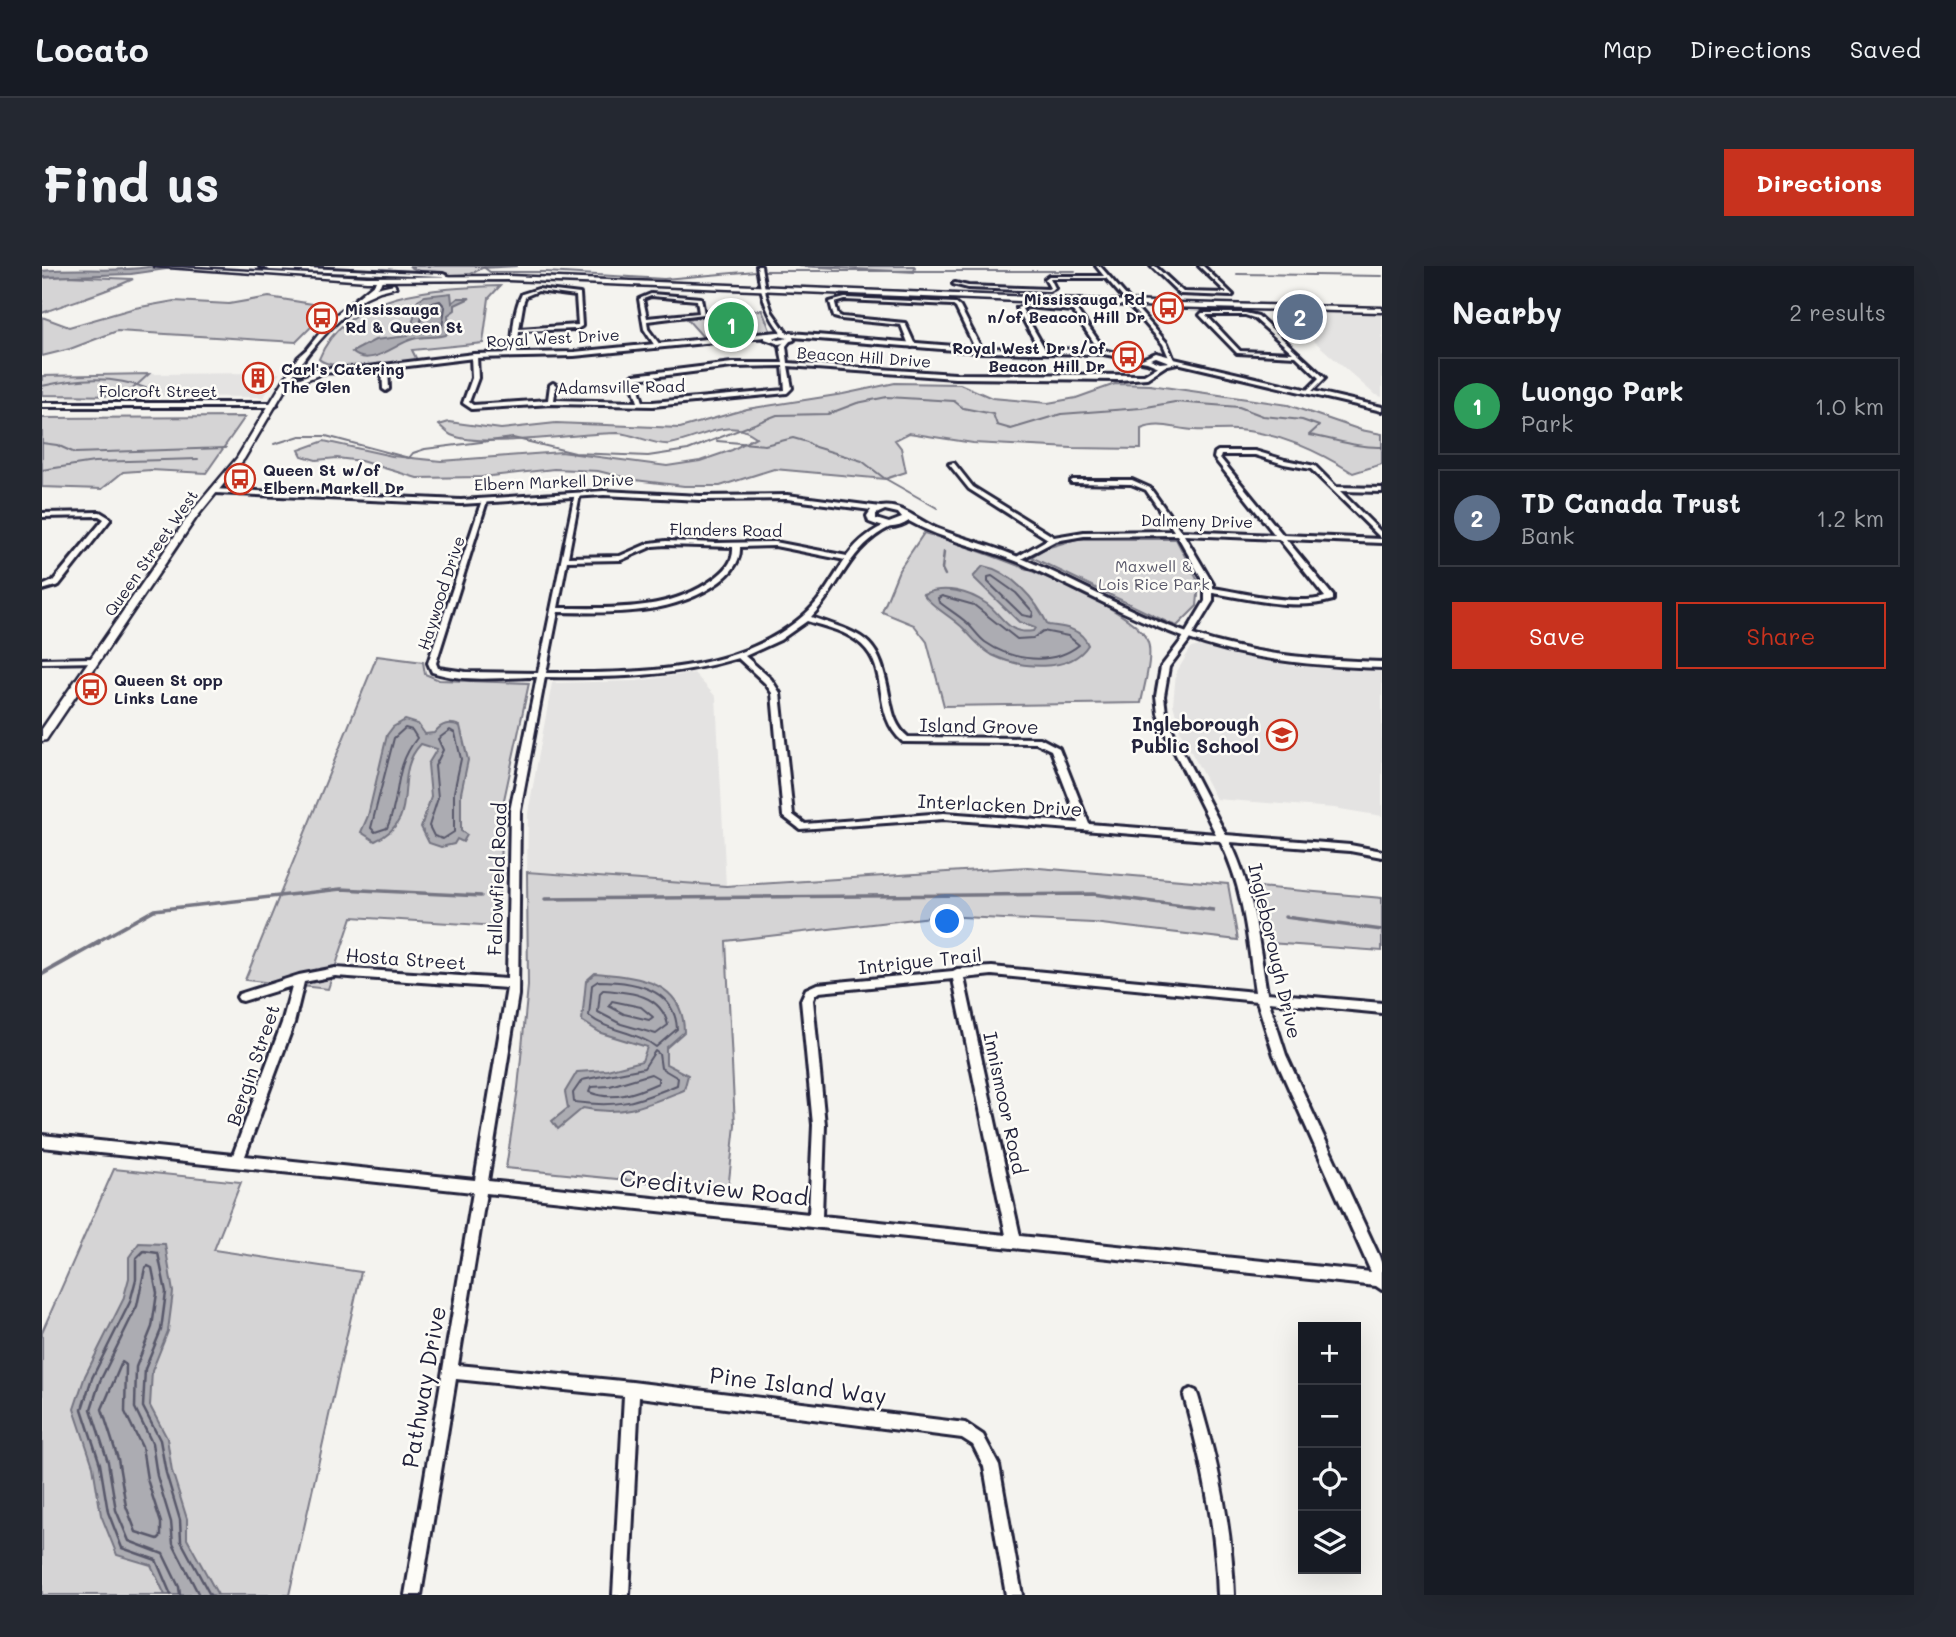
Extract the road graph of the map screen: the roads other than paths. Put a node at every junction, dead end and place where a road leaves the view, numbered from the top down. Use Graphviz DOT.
graph roads {
  1 [pos="158,266"];
  2 [pos="262,266"];
  3 [pos="759,266"];
  4 [pos="1098,266"];
  5 [pos="1153,266"];
  6 [pos="1201,266"];
  7 [pos="200,267"];
  8 [pos="240,270"];
  9 [pos="1107,276"];
  10 [pos="297,279"];
  11 [pos="378,280"];
  12 [pos="308,281"];
  13 [pos="428,284"];
  14 [pos="955,284"];
  15 [pos="763,289"];
  16 [pos="360,298"];
  17 [pos="349,302"];
  18 [pos="1128,302"];
  19 [pos="1382,309"];
  20 [pos="342,312"];
  21 [pos="645,320"];
  22 [pos="773,320"];
  23 [pos="518,330"];
  24 [pos="771,338"];
  25 [pos="788,338"];
  26 [pos="657,345"];
  27 [pos="912,345"];
  28 [pos="1166,346"];
  29 [pos="979,350"];
  30 [pos="1043,351"];
  31 [pos="1103,352"];
  32 [pos="783,353"];
  33 [pos="514,355"];
  34 [pos="1298,355"];
  35 [pos="308,356"];
  36 [pos="474,356"];
  37 [pos="1148,358"];
  38 [pos="1170,363"];
  39 [pos="786,364"];
  40 [pos="381,367"];
  41 [pos="297,369"];
  42 [pos="328,369"];
  43 [pos="1152,372"];
  44 [pos="294,381"];
  45 [pos="553,384"];
  46 [pos="285,386"];
  47 [pos="386,389"];
  48 [pos="1308,391"];
  49 [pos="551,402"];
  50 [pos="641,404"];
  51 [pos="43,405"];
  52 [pos="274,405"];
  53 [pos="1382,409"];
  54 [pos="952,464"];
  55 [pos="1073,482"];
  56 [pos="217,488"];
  57 [pos="1335,489"];
  58 [pos="1382,490"];
  59 [pos="577,494"];
  60 [pos="484,501"];
  61 [pos="836,504"];
  62 [pos="880,509"];
  63 [pos="904,514"];
  64 [pos="42,515"];
  65 [pos="872,519"];
  66 [pos="892,525"];
  67 [pos="933,530"];
  68 [pos="1179,533"];
  69 [pos="1283,536"];
  70 [pos="1053,539"];
  71 [pos="1382,539"];
  72 [pos="864,540"];
  73 [pos="736,544"];
  74 [pos="846,558"];
  75 [pos="565,559"];
  76 [pos="1017,559"];
  77 [pos="42,588"];
  78 [pos="1210,590"];
  79 [pos="555,610"];
  80 [pos="807,618"];
  81 [pos="1186,635"];
  82 [pos="738,654"];
  83 [pos="95,660"];
  84 [pos="42,661"];
  85 [pos="1382,665"];
  86 [pos="542,675"];
  87 [pos="42,737"];
  88 [pos="1085,827"];
  89 [pos="1224,838"];
  90 [pos="1382,853"];
  91 [pos="957,973"];
  92 [pos="299,979"];
  93 [pos="512,984"];
  94 [pos="243,997"];
  95 [pos="1262,998"];
  96 [pos="1382,1008"];
  97 [pos="42,1141"];
  98 [pos="237,1161"];
  99 [pos="480,1186"];
  100 [pos="815,1220"];
  101 [pos="1014,1240"];
  102 [pos="1381,1281"];
  103 [pos="450,1371"];
  104 [pos="632,1389"];
  105 [pos="1191,1396"];
  106 [pos="413,1595"];
  107 [pos="621,1595"];
  108 [pos="1014,1595"];
  109 [pos="1226,1595"];
  1 -- 7 [label="main road"];
  2 -- 11 [label="street"];
  3 -- 15 [label="street"];
  4 -- 9 [label="street"];
  5 -- 6 [label="street"];
  7 -- 8 [label="main road"];
  8 -- 10 [label="main road"];
  8 -- 11 [label="main road"];
  9 -- 14 [label="street"];
  9 -- 18 [label="street"];
  10 -- 11 [label="main road"];
  10 -- 12 [label="main road"];
  11 -- 12 [label="main road"];
  11 -- 13 [label="main road"];
  11 -- 15 [label="main road"];
  11 -- 16 [label="main road, Queen Street West"];
  11 -- 17 [label="main road, Queen Street West"];
  12 -- 17 [label="main road"];
  13 -- 15 [label="main road"];
  13 -- 16 [label="main road"];
  15 -- 18 [label="main road"];
  15 -- 22 [label="street"];
  16 -- 20 [label="main road, Queen Street West"];
  17 -- 20 [label="main road, Queen Street West"];
  18 -- 19 [label="main road"];
  18 -- 28 [label="street"];
  20 -- 35 [label="main road, Queen Street West"];
  21 -- 21 [label="street"];
  21 -- 26 [label="street"];
  22 -- 24 [label="street"];
  22 -- 25 [label="street"];
  23 -- 23 [label="street"];
  23 -- 33 [label="street"];
  24 -- 25 [label="street, Royal West Drive"];
  24 -- 26 [label="street, Royal West Drive"];
  24 -- 32 [label="street, Adamsville Road"];
  25 -- 27 [label="street"];
  25 -- 32 [label="street"];
  26 -- 33 [label="street, Royal West Drive"];
  27 -- 29 [label="street"];
  27 -- 29 [label="street"];
  28 -- 37 [label="street"];
  28 -- 38 [label="street"];
  29 -- 30 [label="street"];
  30 -- 31 [label="street"];
  30 -- 31 [label="street"];
  31 -- 37 [label="street"];
  32 -- 39 [label="street, Adamsville Road"];
  33 -- 36 [label="street, Royal West Drive"];
  34 -- 34 [label="street"];
  34 -- 48 [label="street"];
  35 -- 41 [label="main road, Queen Street West"];
  35 -- 42 [label="main road"];
  36 -- 40 [label="street, Royal West Drive"];
  36 -- 49 [label="street, Adamsville Road"];
  37 -- 38 [label="street"];
  37 -- 43 [label="street"];
  38 -- 43 [label="street, Beacon Hill Drive"];
  38 -- 48 [label="street"];
  39 -- 43 [label="street, Beacon Hill Drive"];
  39 -- 50 [label="street, Adamsville Road"];
  39 -- 50 [label="street, Beacon Hill Drive"];
  40 -- 42 [label="street, Royal West Drive"];
  40 -- 47 [label="street"];
  41 -- 42 [label="street, Royal West Drive"];
  41 -- 44 [label="main road, Queen Street West"];
  41 -- 46 [label="main road, Queen Street West"];
  42 -- 44 [label="main road"];
  44 -- 46 [label="main road, Queen Street West"];
  45 -- 49 [label="street"];
  46 -- 52 [label="main road, Queen Street West"];
  48 -- 53 [label="street"];
  49 -- 50 [label="street, Adamsville Road"];
  51 -- 52 [label="street, Folcroft Street"];
  52 -- 56 [label="main road, Queen Street West"];
  54 -- 70 [label="street"];
  55 -- 68 [label="street"];
  56 -- 60 [label="street, Elbern Markell Drive"];
  56 -- 83 [label="main road, Queen Street West"];
  57 -- 58 [label="street"];
  57 -- 69 [label="street"];
  57 -- 71 [label="street"];
  59 -- 60 [label="street, Elbern Markell Drive"];
  59 -- 61 [label="street, Elbern Markell Drive"];
  59 -- 75 [label="street, Fallowfield Road"];
  60 -- 86 [label="street, Haywood Drive"];
  61 -- 62 [label="street, Elbern Markell Drive"];
  61 -- 65 [label="street, Elbern Markell Drive"];
  62 -- 63 [label="street, Elbern Markell Drive"];
  62 -- 65 [label="street"];
  63 -- 66 [label="street"];
  63 -- 67 [label="street"];
  64 -- 77 [label="street"];
  65 -- 66 [label="street, Elbern Markell Drive"];
  65 -- 72 [label="street"];
  66 -- 67 [label="street"];
  66 -- 72 [label="street"];
  67 -- 76 [label="street"];
  68 -- 69 [label="street, Dalmeny Drive"];
  68 -- 70 [label="street, Dalmeny Drive"];
  68 -- 78 [label="street"];
  69 -- 71 [label="street, Dalmeny Drive"];
  69 -- 78 [label="street"];
  70 -- 76 [label="street, Dalmeny Drive"];
  72 -- 74 [label="street"];
  73 -- 74 [label="street, Flanders Road"];
  73 -- 75 [label="street, Flanders Road"];
  73 -- 79 [label="street"];
  74 -- 80 [label="street"];
  75 -- 79 [label="street, Fallowfield Road"];
  76 -- 81 [label="street"];
  78 -- 81 [label="street, Ingleborough Drive"];
  79 -- 86 [label="street, Fallowfield Road"];
  80 -- 82 [label="street"];
  80 -- 88 [label="street, Island Grove"];
  81 -- 85 [label="street"];
  81 -- 89 [label="street, Ingleborough Drive"];
  82 -- 86 [label="street"];
  82 -- 88 [label="street, Interlacken Drive"];
  83 -- 84 [label="street"];
  83 -- 87 [label="main road, Queen Street West"];
  86 -- 93 [label="street, Fallowfield Road"];
  88 -- 89 [label="street, Interlacken Drive"];
  89 -- 90 [label="street, Interlacken Drive"];
  89 -- 95 [label="street, Ingleborough Drive"];
  91 -- 95 [label="street, Intrigue Trail"];
  91 -- 100 [label="street, Intrigue Trail"];
  91 -- 101 [label="street, Innismoor Road"];
  92 -- 93 [label="street, Hosta Street"];
  92 -- 94 [label="street, Hosta Street"];
  92 -- 98 [label="street, Bergin Street"];
  93 -- 99 [label="street, Fallowfield Road"];
  95 -- 96 [label="street, Intrigue Trail"];
  95 -- 102 [label="street, Ingleborough Drive"];
  97 -- 98 [label="street, Creditview Road"];
  98 -- 99 [label="street, Creditview Road"];
  99 -- 100 [label="street, Creditview Road"];
  99 -- 103 [label="street, Pathway Drive"];
  100 -- 101 [label="street, Creditview Road"];
  101 -- 102 [label="street, Creditview Road"];
  103 -- 104 [label="street, Pine Island Way"];
  103 -- 106 [label="street, Pathway Drive"];
  104 -- 107 [label="street"];
  104 -- 108 [label="street, Pine Island Way"];
  105 -- 109 [label="street"];
}
